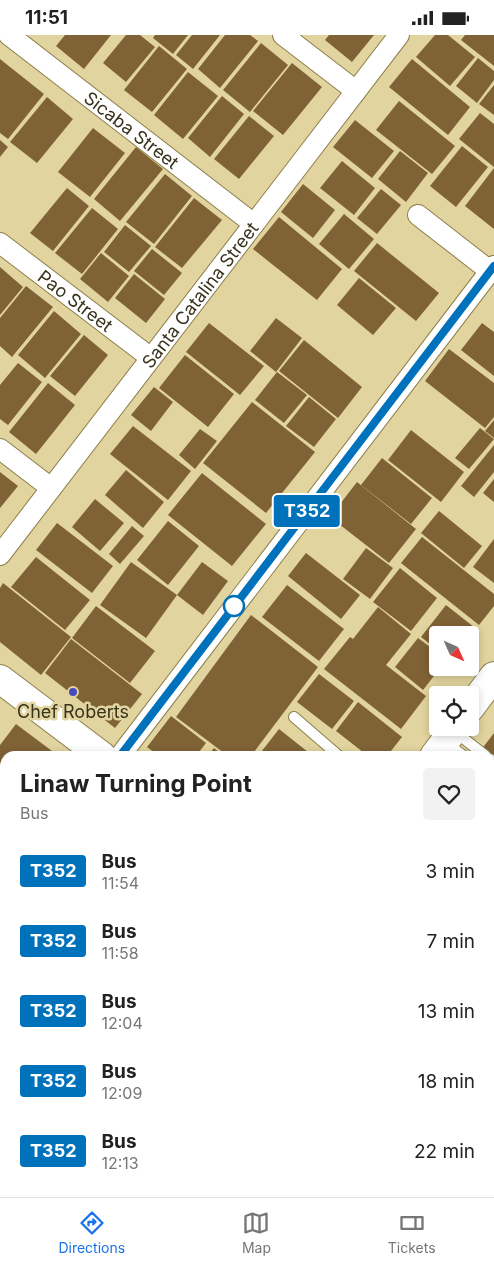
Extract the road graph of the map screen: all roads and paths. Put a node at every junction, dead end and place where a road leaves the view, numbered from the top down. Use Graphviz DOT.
graph roads {
  1 [pos="9,35"];
  2 [pos="284,35"];
  3 [pos="399,35"];
  4 [pos="356,91"];
  5 [pos="418,215"];
  6 [pos="254,224"];
  7 [pos="0,243"];
  8 [pos="492,268"];
  9 [pos="151,358"];
  10 [pos="0,449"];
  11 [pos="52,488"];
  12 [pos="0,555"];
  13 [pos="494,677"];
  14 [pos="0,679"];
  15 [pos="479,696"];
  16 [pos="294,717"];
  17 [pos="450,743"];
  18 [pos="95,751"];
  19 [pos="124,751"];
  20 [pos="333,751"];
  21 [pos="472,751"];
  1 -- 6 [label="street, Sicaba Street"];
  2 -- 4 [label="street"];
  3 -- 4 [label="street, Santa Catalina Street"];
  4 -- 6 [label="street, Santa Catalina Street"];
  5 -- 8 [label="street"];
  6 -- 9 [label="street, Santa Catalina Street"];
  7 -- 9 [label="street, Pao Street"];
  8 -- 19 [label="street"];
  9 -- 11 [label="street, Santa Catalina Street"];
  10 -- 11 [label="street"];
  11 -- 12 [label="street, Santa Catalina Street"];
  13 -- 15 [label="main road"];
  14 -- 18 [label="main road"];
  16 -- 20 [label="lane"];
  17 -- 21 [label="lane"];
}
